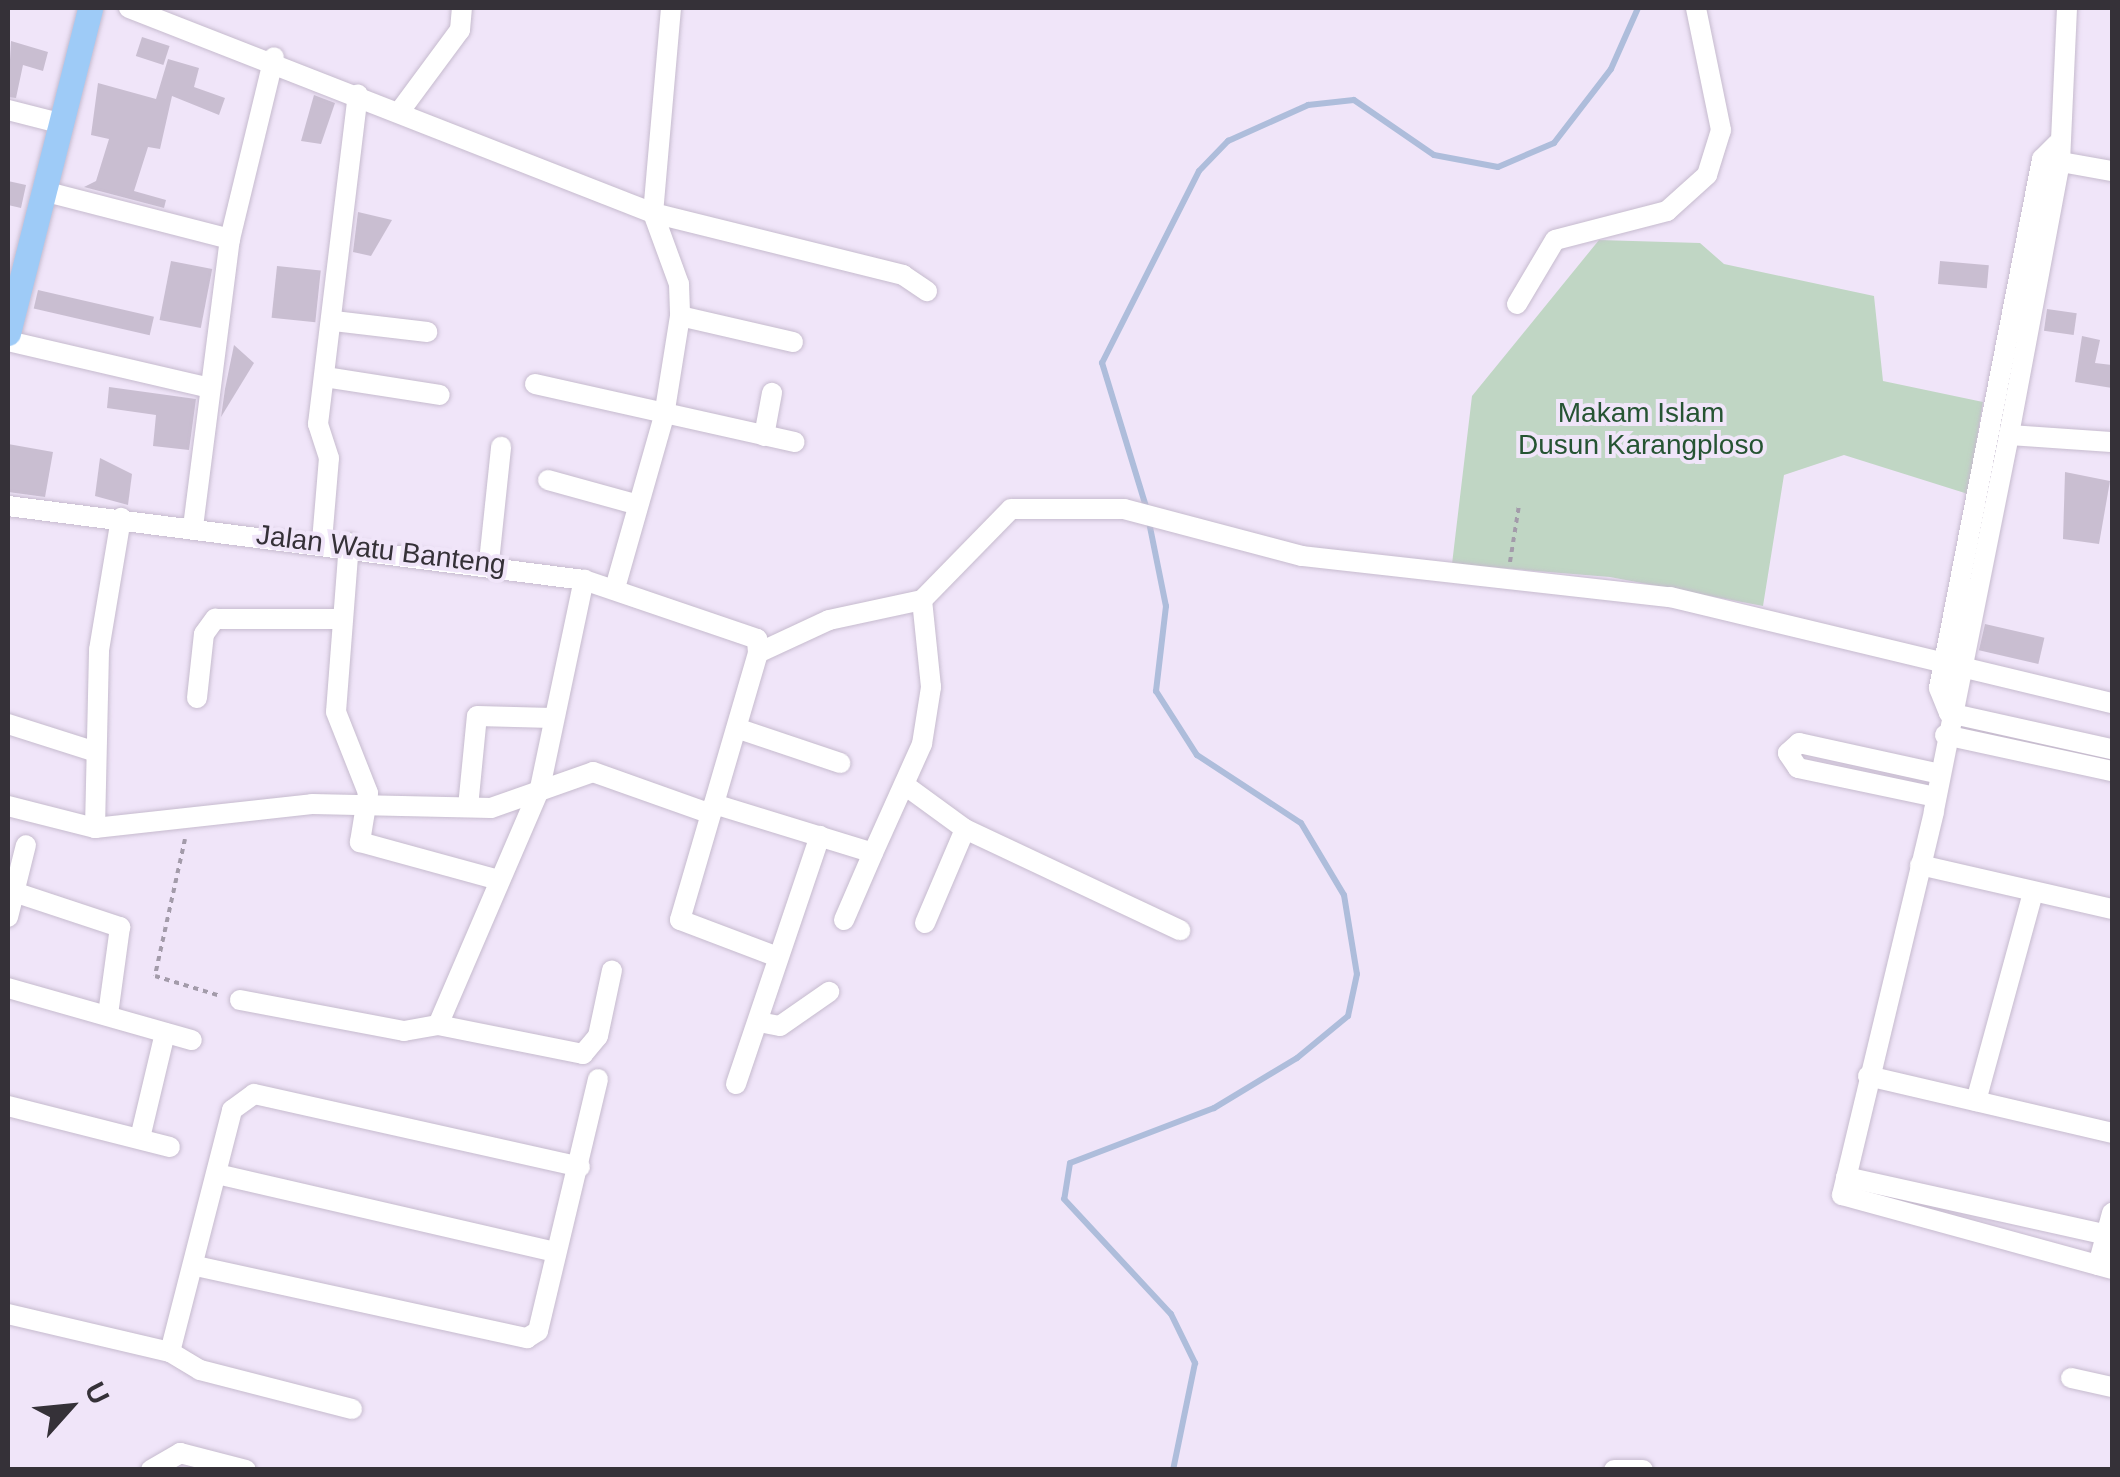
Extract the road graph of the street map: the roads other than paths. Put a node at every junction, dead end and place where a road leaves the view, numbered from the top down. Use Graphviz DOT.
graph roads {
  1 [pos="68,8"];
  2 [pos="90,8"];
  3 [pos="130,8"];
  4 [pos="462,8"];
  5 [pos="671,8"];
  6 [pos="1696,8"];
  7 [pos="2067,8"];
  8 [pos="82,44"];
  9 [pos="274,57"];
  10 [pos="358,94"];
  11 [pos="8,110"];
  12 [pos="400,111"];
  13 [pos="63,124"];
  14 [pos="2053,155"];
  15 [pos="2112,171"];
  16 [pos="47,192"];
  17 [pos="653,214"];
  18 [pos="230,239"];
  19 [pos="926,290"];
  20 [pos="13,295"];
  21 [pos="1517,304"];
  22 [pos="680,316"];
  23 [pos="334,322"];
  24 [pos="426,332"];
  25 [pos="8,333"];
  26 [pos="8,341"];
  27 [pos="792,342"];
  28 [pos="325,377"];
  29 [pos="535,384"];
  30 [pos="206,387"];
  31 [pos="772,394"];
  32 [pos="440,395"];
  33 [pos="664,416"];
  34 [pos="2009,435"];
  35 [pos="764,436"];
  36 [pos="794,442"];
  37 [pos="2112,442"];
  38 [pos="501,446"];
  39 [pos="548,480"];
  40 [pos="635,504"];
  41 [pos="8,506"];
  42 [pos="121,518"];
  43 [pos="194,527"];
  44 [pos="322,541"];
  45 [pos="349,543"];
  46 [pos="489,562"];
  47 [pos="584,580"];
  48 [pos="615,588"];
  49 [pos="922,600"];
  50 [pos="341,619"];
  51 [pos="754,642"];
  52 [pos="1953,670"];
  53 [pos="197,698"];
  54 [pos="2112,703"];
  55 [pos="1950,713"];
  56 [pos="552,718"];
  57 [pos="8,724"];
  58 [pos="739,728"];
  59 [pos="1945,734"];
  60 [pos="2112,749"];
  61 [pos="93,751"];
  62 [pos="840,762"];
  63 [pos="2112,771"];
  64 [pos="1936,773"];
  65 [pos="541,782"];
  66 [pos="906,786"];
  67 [pos="1931,796"];
  68 [pos="369,799"];
  69 [pos="467,802"];
  70 [pos="8,806"];
  71 [pos="712,809"];
  72 [pos="96,819"];
  73 [pos="965,829"];
  74 [pos="820,836"];
  75 [pos="26,845"];
  76 [pos="873,853"];
  77 [pos="1920,865"];
  78 [pos="495,879"];
  79 [pos="14,892"];
  80 [pos="2034,892"];
  81 [pos="2112,909"];
  82 [pos="8,917"];
  83 [pos="844,920"];
  84 [pos="925,923"];
  85 [pos="1180,930"];
  86 [pos="774,956"];
  87 [pos="612,970"];
  88 [pos="8,988"];
  89 [pos="829,992"];
  90 [pos="240,1000"];
  91 [pos="108,1015"];
  92 [pos="759,1022"];
  93 [pos="438,1025"];
  94 [pos="165,1033"];
  95 [pos="192,1040"];
  96 [pos="1868,1076"];
  97 [pos="598,1079"];
  98 [pos="736,1084"];
  99 [pos="1976,1101"];
  100 [pos="8,1106"];
  101 [pos="2112,1132"];
  102 [pos="140,1138"];
  103 [pos="170,1147"];
  104 [pos="580,1167"];
  105 [pos="217,1174"];
  106 [pos="1846,1177"];
  107 [pos="2112,1213"];
  108 [pos="2110,1236"];
  109 [pos="554,1252"];
  110 [pos="196,1266"];
  111 [pos="2105,1267"];
  112 [pos="8,1314"];
  113 [pos="170,1352"];
  114 [pos="2071,1378"];
  115 [pos="2112,1387"];
  116 [pos="352,1409"];
  117 [pos="150,1470"];
  118 [pos="246,1470"];
  119 [pos="1614,1470"];
  120 [pos="1643,1470"];
  1 -- 8 [label="main road"];
  2 -- 8 [label="main road"];
  3 -- 9 [label="street"];
  4 -- 12 [label="street"];
  5 -- 17 [label="street"];
  6 -- 21 [label="street"];
  7 -- 14 [label="street"];
  8 -- 13 [label="main road"];
  9 -- 10 [label="street"];
  9 -- 18 [label="street"];
  10 -- 12 [label="street"];
  10 -- 23 [label="street"];
  11 -- 13 [label="street"];
  12 -- 17 [label="street"];
  13 -- 16 [label="main road"];
  14 -- 15 [label="street"];
  14 -- 34 [label="street"];
  14 -- 52 [label="street"];
  16 -- 18 [label="street"];
  16 -- 20 [label="main road"];
  17 -- 19 [label="street"];
  17 -- 22 [label="street"];
  18 -- 30 [label="street"];
  20 -- 25 [label="main road"];
  22 -- 27 [label="street"];
  22 -- 33 [label="street"];
  23 -- 24 [label="street"];
  23 -- 28 [label="street"];
  26 -- 30 [label="street"];
  28 -- 32 [label="street"];
  28 -- 44 [label="street"];
  29 -- 33 [label="street"];
  30 -- 43 [label="street"];
  31 -- 35 [label="street"];
  33 -- 35 [label="street"];
  33 -- 40 [label="street"];
  34 -- 37 [label="street"];
  34 -- 52 [label="street"];
  35 -- 36 [label="street"];
  38 -- 46 [label="street"];
  39 -- 40 [label="street"];
  40 -- 48 [label="street"];
  41 -- 42 [label="street, Jalan Watu Banteng"];
  42 -- 43 [label="street, Jalan Watu Banteng"];
  42 -- 61 [label="street"];
  43 -- 44 [label="street, Jalan Watu Banteng"];
  44 -- 45 [label="street, Jalan Watu Banteng"];
  45 -- 46 [label="street, Jalan Watu Banteng"];
  45 -- 50 [label="street"];
  46 -- 47 [label="street, Jalan Watu Banteng"];
  47 -- 48 [label="street, Jalan Watu Banteng"];
  47 -- 56 [label="street"];
  48 -- 51 [label="street, Jalan Watu Banteng"];
  49 -- 51 [label="street"];
  49 -- 52 [label="street"];
  49 -- 66 [label="street"];
  50 -- 53 [label="street"];
  50 -- 68 [label="street"];
  51 -- 58 [label="street"];
  52 -- 54 [label="street"];
  52 -- 55 [label="street"];
  55 -- 59 [label="street"];
  55 -- 60 [label="street"];
  56 -- 65 [label="street"];
  56 -- 69 [label="street"];
  57 -- 61 [label="street"];
  58 -- 62 [label="street"];
  58 -- 71 [label="street"];
  59 -- 63 [label="street"];
  59 -- 64 [label="street"];
  61 -- 72 [label="street"];
  64 -- 67 [label="street"];
  64 -- 67 [label="street"];
  65 -- 69 [label="street"];
  65 -- 71 [label="street"];
  65 -- 78 [label="street"];
  66 -- 73 [label="street"];
  66 -- 76 [label="street"];
  67 -- 77 [label="street"];
  68 -- 69 [label="street"];
  68 -- 72 [label="street"];
  68 -- 78 [label="street"];
  70 -- 72 [label="street"];
  71 -- 74 [label="street"];
  71 -- 86 [label="street"];
  73 -- 84 [label="street"];
  73 -- 85 [label="street"];
  74 -- 76 [label="street"];
  74 -- 86 [label="street"];
  75 -- 79 [label="street"];
  76 -- 83 [label="street"];
  77 -- 80 [label="street"];
  77 -- 96 [label="street"];
  78 -- 93 [label="street"];
  79 -- 82 [label="street"];
  79 -- 91 [label="street"];
  80 -- 81 [label="street"];
  80 -- 99 [label="street"];
  86 -- 92 [label="street"];
  87 -- 93 [label="street"];
  88 -- 91 [label="street"];
  89 -- 92 [label="street"];
  90 -- 93 [label="street"];
  91 -- 94 [label="street"];
  92 -- 98 [label="street"];
  94 -- 95 [label="street"];
  94 -- 102 [label="street"];
  96 -- 99 [label="street"];
  96 -- 106 [label="street"];
  97 -- 104 [label="street"];
  99 -- 101 [label="street"];
  100 -- 102 [label="street"];
  102 -- 103 [label="street"];
  104 -- 105 [label="street"];
  104 -- 109 [label="street"];
  105 -- 109 [label="street"];
  105 -- 110 [label="street"];
  106 -- 108 [label="street"];
  106 -- 111 [label="street"];
  107 -- 108 [label="street"];
  108 -- 111 [label="street"];
  109 -- 110 [label="street"];
  110 -- 113 [label="street"];
  112 -- 113 [label="street"];
  113 -- 116 [label="street"];
  114 -- 115 [label="street"];
  117 -- 118 [label="street"];
  119 -- 120 [label="street"];
}
